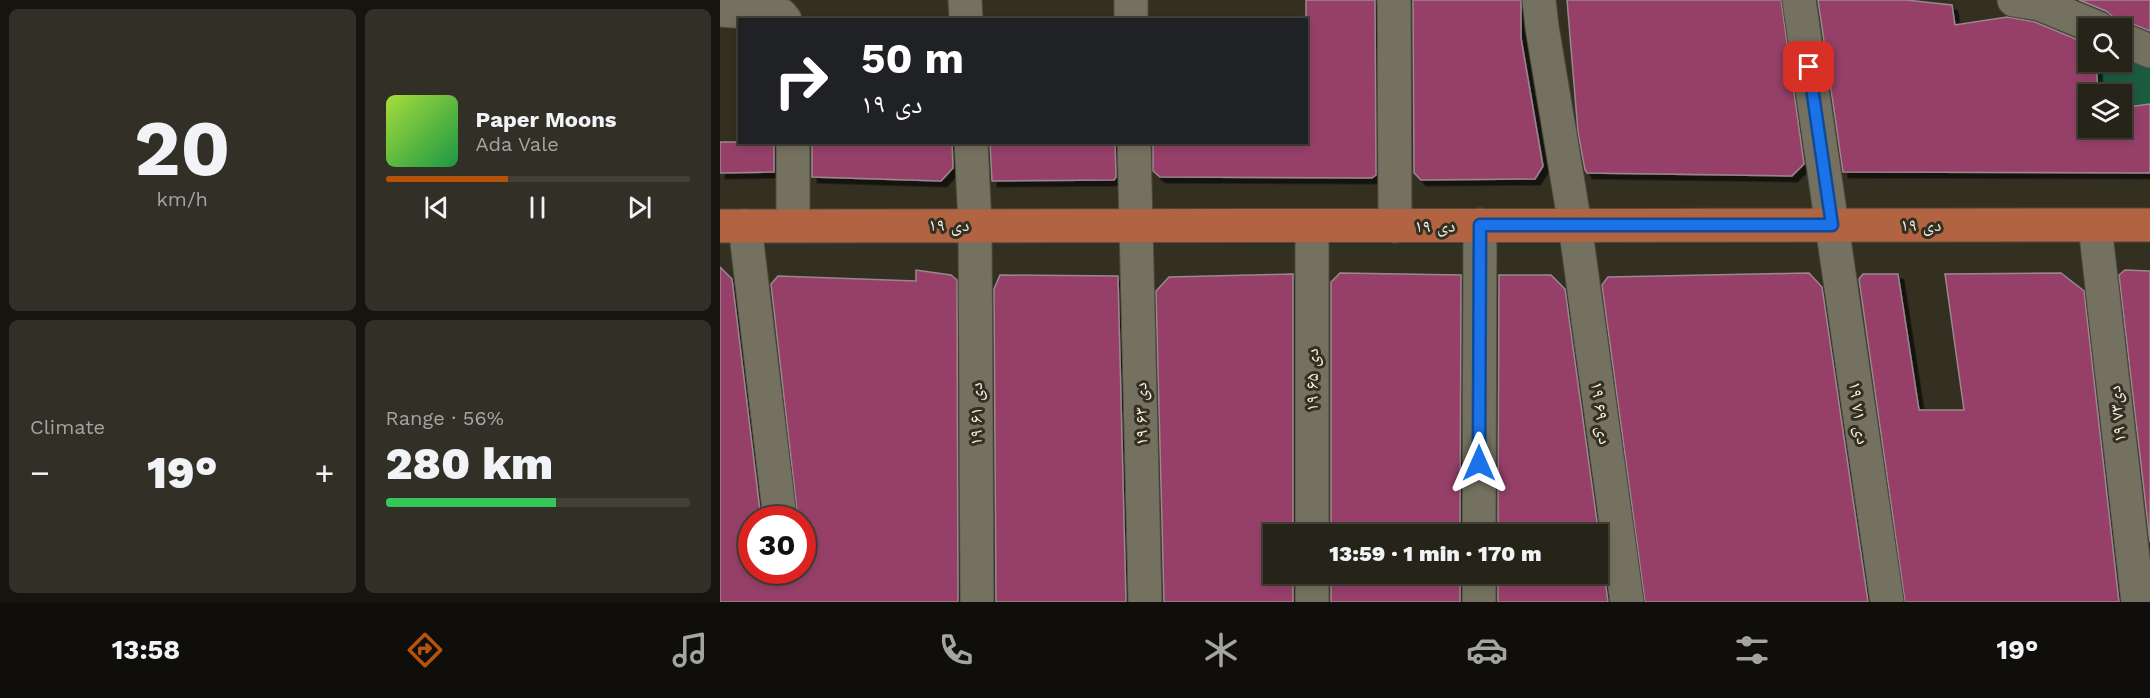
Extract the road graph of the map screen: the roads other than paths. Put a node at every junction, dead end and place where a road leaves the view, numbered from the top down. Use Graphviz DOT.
graph roads {
  1 [pos="965,0"];
  2 [pos="1131,0"];
  3 [pos="1394,0"];
  4 [pos="1539,0"];
  5 [pos="1799,0"];
  6 [pos="2014,0"];
  7 [pos="720,10"];
  8 [pos="783,18"];
  9 [pos="966,18"];
  10 [pos="1131,18"];
  11 [pos="2078,20"];
  12 [pos="2132,44"];
  13 [pos="2150,51"];
  14 [pos="793,144"];
  15 [pos="971,144"];
  16 [pos="1134,144"];
  17 [pos="793,225"];
  18 [pos="975,225"];
  19 [pos="1480,225"];
  20 [pos="1575,225"];
  21 [pos="1832,225"];
  22 [pos="2150,225"];
  23 [pos="733,226"];
  24 [pos="1136,226"];
  25 [pos="1312,226"];
  26 [pos="1395,226"];
  27 [pos="2096,226"];
  28 [pos="778,506"];
  29 [pos="1312,524"];
  30 [pos="1479,524"];
  31 [pos="1312,584"];
  32 [pos="1479,584"];
  33 [pos="977,602"];
  34 [pos="1145,602"];
  35 [pos="1312,602"];
  36 [pos="1479,602"];
  37 [pos="1627,602"];
  38 [pos="1887,602"];
  39 [pos="2138,602"];
  1 -- 9 [label="street"];
  2 -- 10 [label="street"];
  3 -- 26 [label="street"];
  4 -- 20 [label="street, ۱۹ دی ۶۹"];
  5 -- 21 [label="street, ۱۹ دی ۷۱"];
  6 -- 11 [label="street"];
  7 -- 8 [label="street"];
  12 -- 13 [label="street"];
  14 -- 17 [label="street"];
  15 -- 18 [label="street, ۱۹ دی ۶۱"];
  16 -- 24 [label="street, ۱۹ دی ۶۳"];
  17 -- 18 [label="main road, ۱۹ دی"];
  17 -- 23 [label="main road, ۱۹ دی"];
  18 -- 24 [label="main road, ۱۹ دی"];
  18 -- 33 [label="street, ۱۹ دی ۶۱"];
  19 -- 20 [label="main road, ۱۹ دی"];
  19 -- 26 [label="main road, ۱۹ دی"];
  19 -- 30 [label="street"];
  20 -- 21 [label="main road, ۱۹ دی"];
  20 -- 37 [label="street, ۱۹ دی ۶۹"];
  21 -- 27 [label="main road, ۱۹ دی"];
  21 -- 38 [label="street, ۱۹ دی ۷۱"];
  22 -- 27 [label="main road, ۱۹ دی"];
  23 -- 28 [label="street"];
  24 -- 25 [label="main road, ۱۹ دی"];
  24 -- 34 [label="street, ۱۹ دی ۶۳"];
  25 -- 26 [label="main road, ۱۹ دی"];
  25 -- 29 [label="street, ۱۹ دی ۶۵"];
  27 -- 39 [label="street, ۱۹ دی۷۳"];
  31 -- 35 [label="street"];
  32 -- 36 [label="street"];
}
